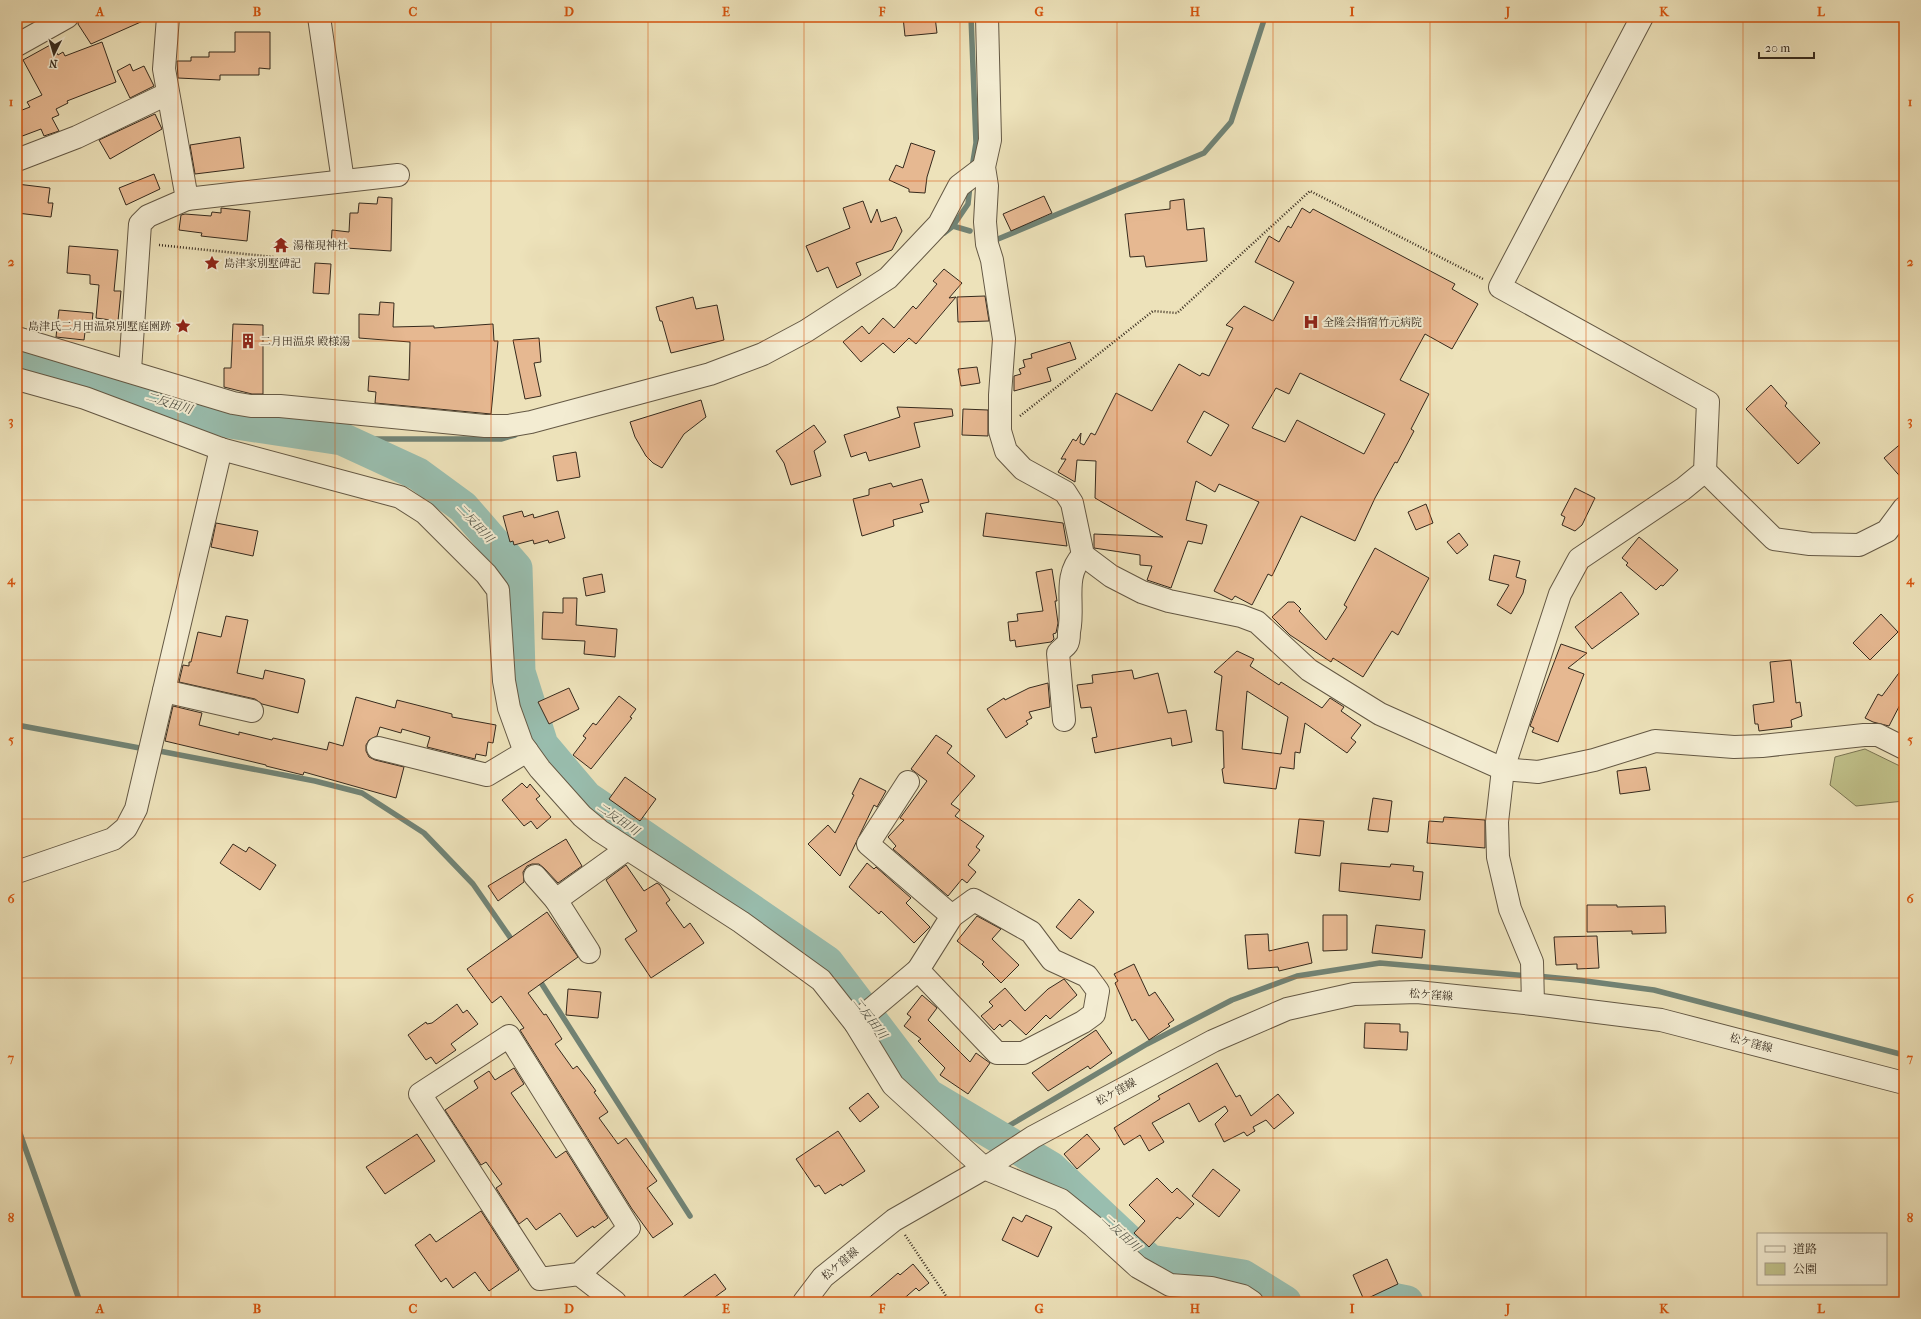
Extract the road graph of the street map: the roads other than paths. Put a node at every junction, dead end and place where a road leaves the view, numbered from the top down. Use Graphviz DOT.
graph roads {
  1 [pos="67,17"];
  2 [pos="168,17"];
  3 [pos="319,17"];
  4 [pos="987,17"];
  5 [pos="1642,17"];
  6 [pos="17,45"];
  7 [pos="167,94"];
  8 [pos="17,160"];
  9 [pos="984,167"];
  10 [pos="398,175"];
  11 [pos="343,181"];
  12 [pos="187,199"];
  13 [pos="17,338"];
  14 [pos="130,370"];
  15 [pos="17,379"];
  16 [pos="221,448"];
  17 [pos="1704,470"];
  18 [pos="1904,508"];
  19 [pos="1083,555"];
  20 [pos="164,691"];
  21 [pos="252,710"];
  22 [pos="1064,720"];
  23 [pos="378,748"];
  24 [pos="1904,748"];
  25 [pos="527,751"];
  26 [pos="1503,769"];
  27 [pos="908,782"];
  28 [pos="627,849"];
  29 [pos="17,872"];
  30 [pos="535,876"];
  31 [pos="556,900"];
  32 [pos="952,916"];
  33 [pos="589,952"];
  34 [pos="918,970"];
  35 [pos="1533,996"];
  36 [pos="855,1023"];
  37 [pos="1904,1083"];
  38 [pos="987,1167"];
  39 [pos="579,1274"];
  40 [pos="614,1302"];
  41 [pos="804,1302"];
  42 [pos="1252,1302"];
  1 -- 6 [label="street"];
  2 -- 7 [label="street"];
  3 -- 11 [label="street"];
  4 -- 9 [label="street"];
  5 -- 17 [label="street"];
  7 -- 8 [label="street"];
  7 -- 12 [label="street"];
  9 -- 14 [label="street"];
  9 -- 19 [label="street"];
  10 -- 11 [label="street"];
  11 -- 12 [label="street"];
  12 -- 14 [label="street"];
  13 -- 14 [label="street"];
  15 -- 16 [label="street"];
  16 -- 20 [label="street"];
  16 -- 25 [label="street"];
  17 -- 18 [label="street"];
  17 -- 26 [label="street"];
  19 -- 22 [label="street"];
  19 -- 26 [label="street"];
  20 -- 21 [label="street"];
  20 -- 29 [label="street"];
  23 -- 25 [label="street"];
  24 -- 26 [label="street"];
  25 -- 28 [label="street"];
  26 -- 35 [label="street"];
  27 -- 32 [label="street"];
  28 -- 31 [label="street"];
  28 -- 36 [label="street"];
  30 -- 31 [label="street"];
  31 -- 33 [label="street"];
  32 -- 34 [label="street"];
  32 -- 34 [label="street"];
  34 -- 36 [label="street"];
  35 -- 37 [label="street, 松ケ窪線"];
  35 -- 38 [label="street, 松ケ窪線"];
  36 -- 38 [label="street"];
  38 -- 41 [label="street, 松ケ窪線"];
  38 -- 42 [label="street"];
  39 -- 39 [label="street"];
  39 -- 40 [label="street"];
}
